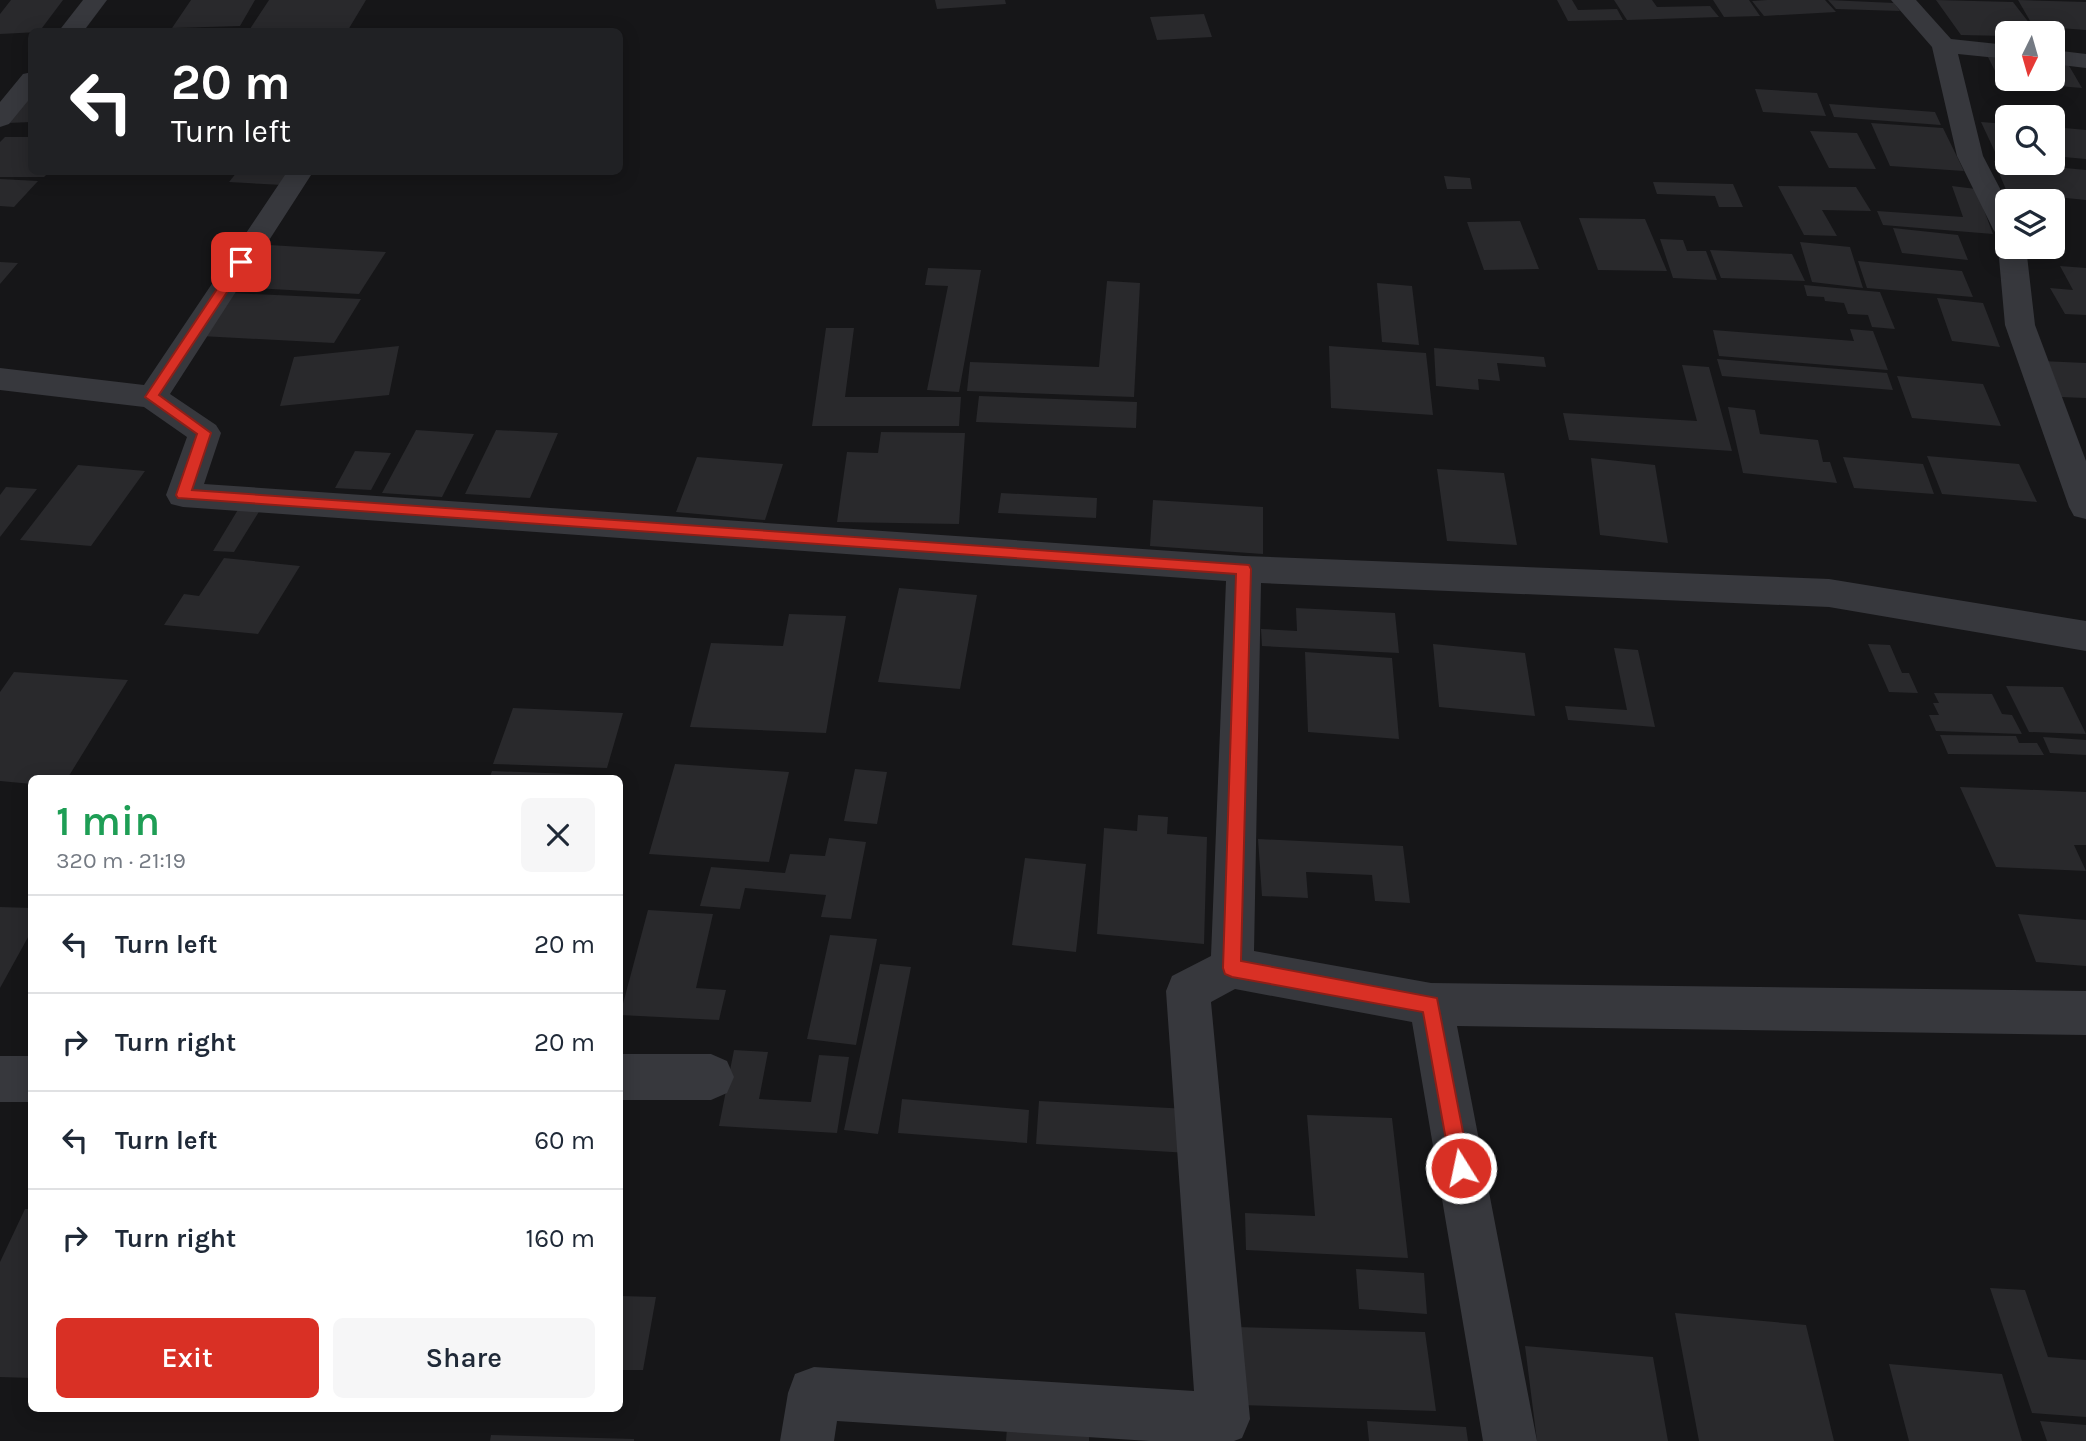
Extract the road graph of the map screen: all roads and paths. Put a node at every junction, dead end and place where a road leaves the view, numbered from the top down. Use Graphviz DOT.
graph roads {
  1 [pos="95,0"];
  2 [pos="1903,0"];
  3 [pos="73,28"];
  4 [pos="1944,45"];
  5 [pos="1995,51"];
  6 [pos="2065,58"];
  7 [pos="2086,61"];
  8 [pos="28,84"];
  9 [pos="0,119"];
  10 [pos="298,175"];
  11 [pos="1995,205"];
  12 [pos="2013,259"];
  13 [pos="0,379"];
  14 [pos="152,397"];
  15 [pos="2086,507"];
  16 [pos="1244,569"];
  17 [pos="2086,636"];
  18 [pos="1232,968"];
  19 [pos="1431,1004"];
  20 [pos="2086,1013"];
  21 [pos="623,1077"];
  22 [pos="711,1077"];
  23 [pos="0,1079"];
  24 [pos="28,1079"];
  25 [pos="807,1441"];
  26 [pos="1510,1441"];
  1 -- 3 [label="street"];
  2 -- 4 [label="street"];
  4 -- 5 [label="street"];
  4 -- 11 [label="street"];
  6 -- 7 [label="street"];
  8 -- 9 [label="street"];
  10 -- 14 [label="street"];
  12 -- 15 [label="street"];
  13 -- 14 [label="street"];
  14 -- 16 [label="street"];
  16 -- 17 [label="street"];
  16 -- 18 [label="street"];
  18 -- 19 [label="street"];
  18 -- 25 [label="street"];
  19 -- 20 [label="street"];
  19 -- 26 [label="street"];
  21 -- 22 [label="street"];
  23 -- 24 [label="street"];
}
